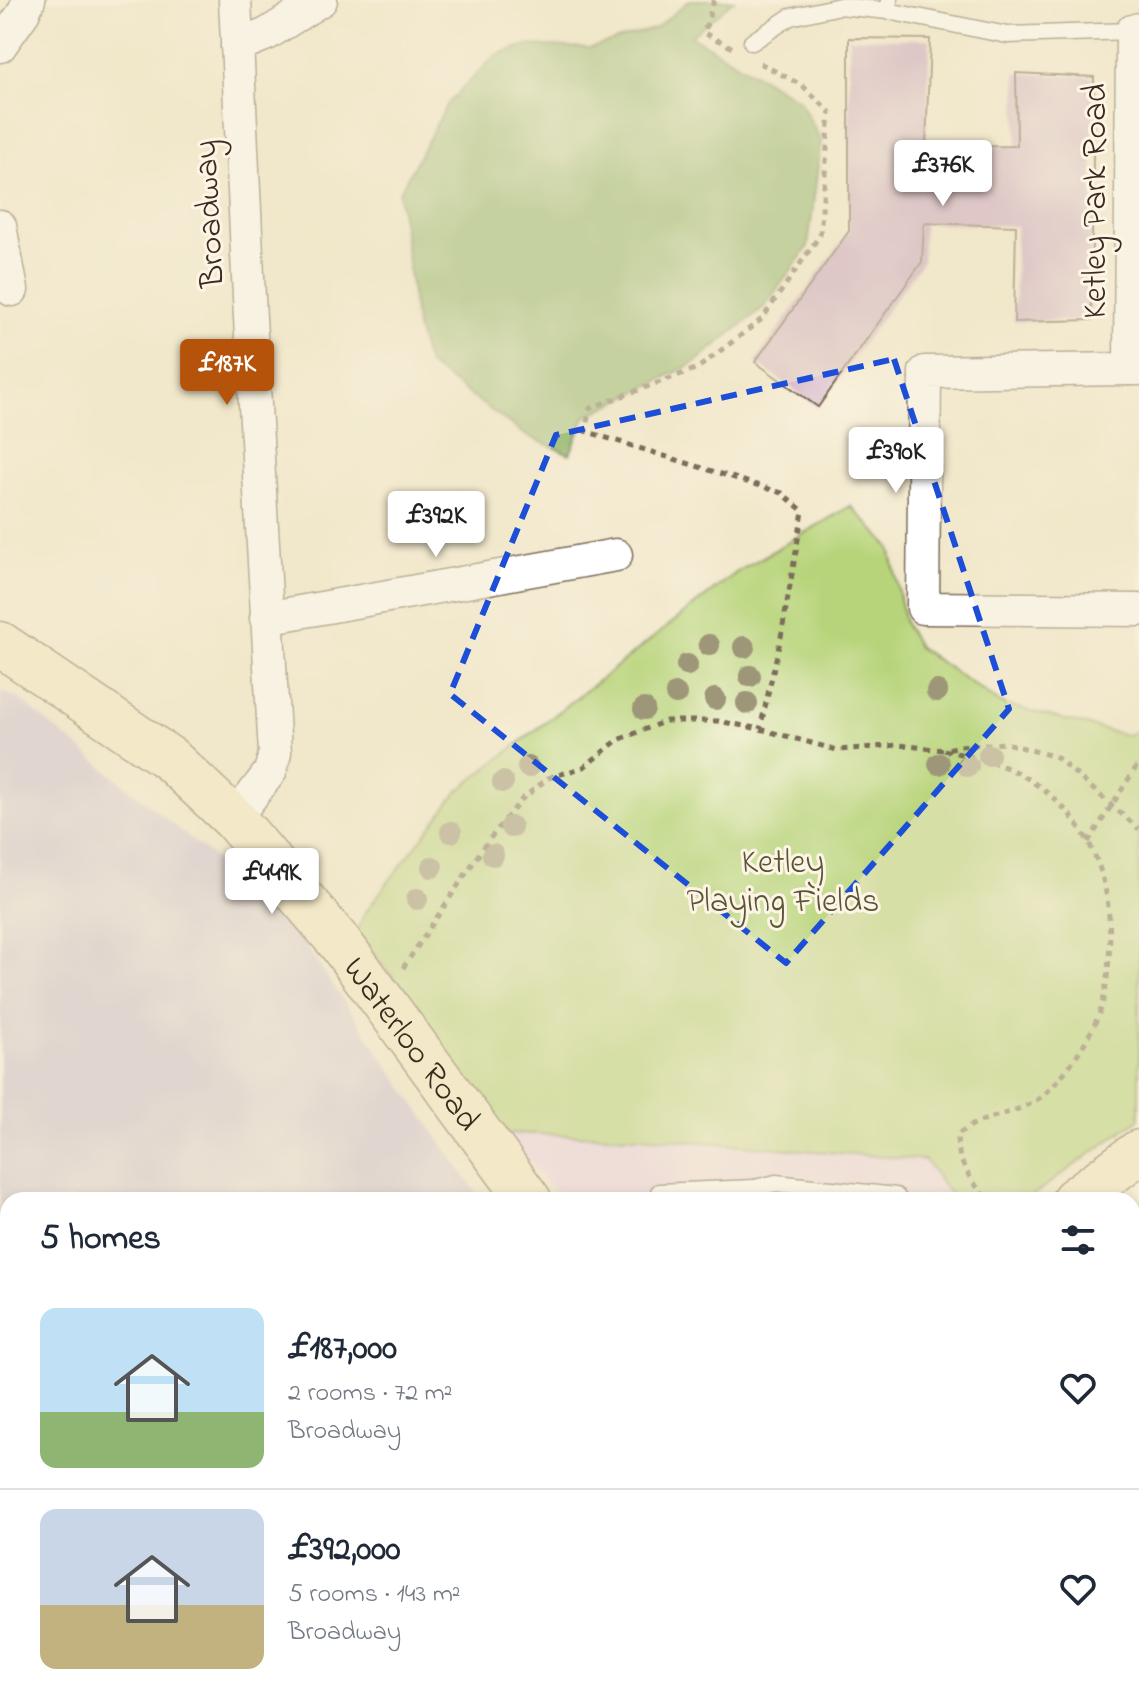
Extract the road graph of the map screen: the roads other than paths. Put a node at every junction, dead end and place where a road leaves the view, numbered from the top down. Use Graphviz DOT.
graph roads {
  1 [pos="29,0"];
  2 [pos="235,0"];
  3 [pos="321,0"];
  4 [pos="889,5"];
  5 [pos="1136,30"];
  6 [pos="0,46"];
  7 [pos="237,46"];
  8 [pos="746,47"];
  9 [pos="0,226"];
  10 [pos="6,298"];
  11 [pos="1135,369"];
  12 [pos="616,555"];
  13 [pos="1139,610"];
  14 [pos="266,618"];
  15 [pos="3,652"];
  16 [pos="234,819"];
  17 [pos="1139,1152"];
  18 [pos="755,1188"];
  19 [pos="523,1192"];
  20 [pos="659,1192"];
  21 [pos="751,1192"];
  22 [pos="869,1192"];
  23 [pos="1085,1192"];
  1 -- 6 [label="street"];
  2 -- 7 [label="street, Broadway"];
  3 -- 7 [label="street"];
  4 -- 5 [label="lane"];
  4 -- 8 [label="lane"];
  5 -- 11 [label="street, Ketley Park Road"];
  7 -- 14 [label="street, Broadway"];
  9 -- 10 [label="street"];
  11 -- 13 [label="street"];
  12 -- 14 [label="street"];
  14 -- 16 [label="street, Broadway"];
  15 -- 16 [label="street, Waterloo Road"];
  16 -- 19 [label="street, Waterloo Road"];
  17 -- 23 [label="street"];
  18 -- 20 [label="lane"];
  18 -- 21 [label="lane"];
  18 -- 22 [label="lane"];
}
